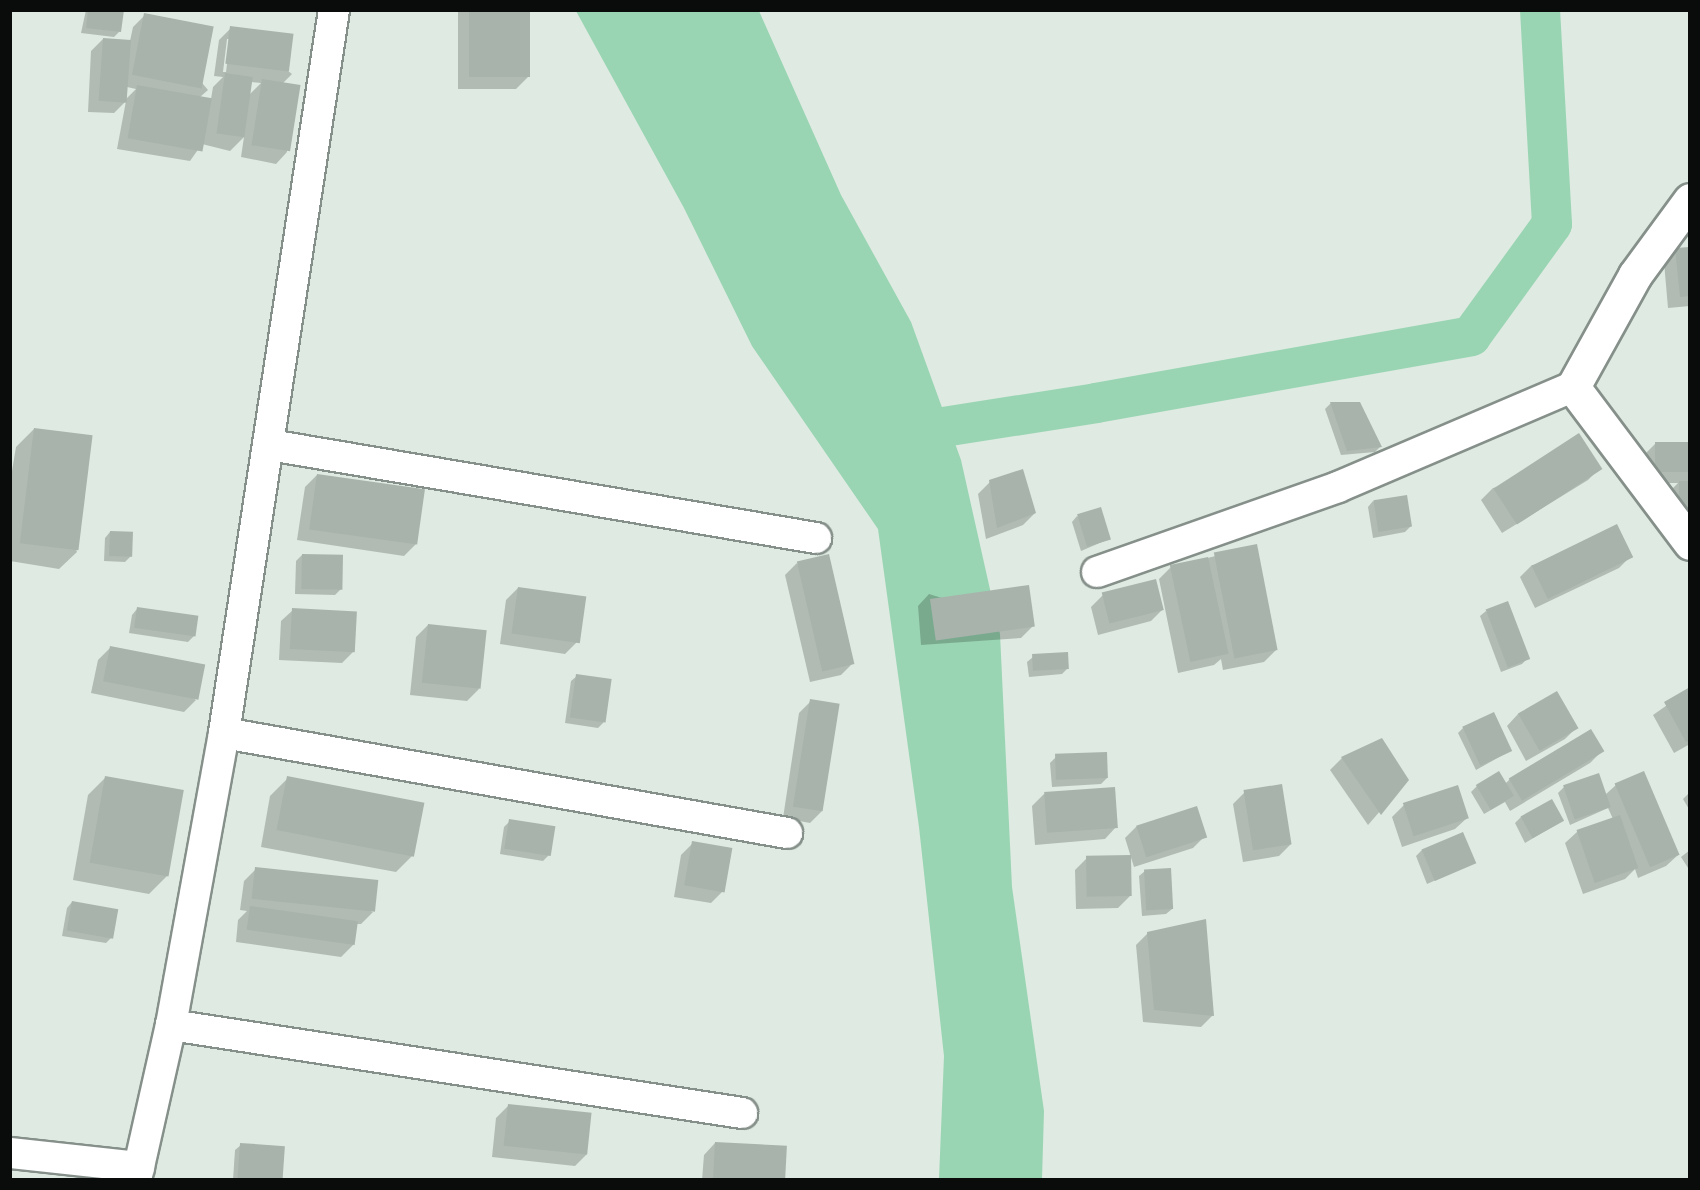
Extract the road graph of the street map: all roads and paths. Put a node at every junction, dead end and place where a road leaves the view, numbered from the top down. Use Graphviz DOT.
graph roads {
  1 [pos="334,10"];
  2 [pos="1689,200"];
  3 [pos="1574,387"];
  4 [pos="270,445"];
  5 [pos="816,538"];
  6 [pos="1689,543"];
  7 [pos="1097,572"];
  8 [pos="224,733"];
  9 [pos="787,833"];
  10 [pos="171,1025"];
  11 [pos="742,1113"];
  12 [pos="13,1162"];
  13 [pos="138,1173"];
  1 -- 4 [label="street"];
  2 -- 3 [label="street"];
  3 -- 6 [label="street"];
  3 -- 7 [label="street"];
  4 -- 5 [label="street"];
  4 -- 8 [label="street"];
  8 -- 9 [label="street"];
  8 -- 10 [label="street"];
  10 -- 11 [label="street"];
  10 -- 13 [label="street"];
  12 -- 13 [label="street"];
}
